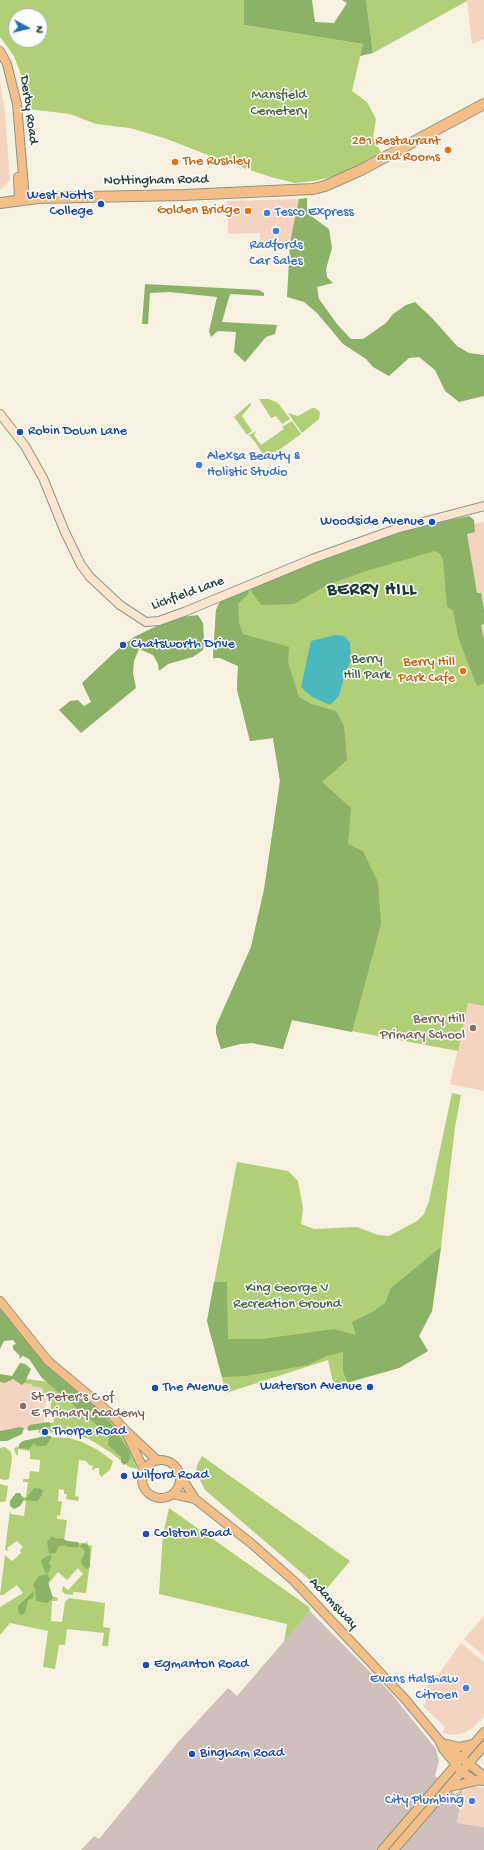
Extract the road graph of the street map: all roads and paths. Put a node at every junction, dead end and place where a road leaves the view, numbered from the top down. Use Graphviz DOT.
graph roads {
  1 [pos="0,51"];
  2 [pos="0,62"];
  3 [pos="484,104"];
  4 [pos="22,199"];
  5 [pos="0,203"];
  6 [pos="0,414"];
  7 [pos="484,506"];
  8 [pos="0,1300"];
  9 [pos="126,1431"];
  10 [pos="157,1460"];
  11 [pos="144,1470"];
  12 [pos="180,1475"];
  13 [pos="173,1494"];
  14 [pos="195,1499"];
  15 [pos="484,1732"];
  16 [pos="439,1740"];
  17 [pos="484,1740"];
  18 [pos="446,1744"];
  19 [pos="473,1744"];
  20 [pos="484,1746"];
  21 [pos="465,1761"];
  22 [pos="458,1768"];
  23 [pos="482,1779"];
  24 [pos="448,1788"];
  25 [pos="382,1850"];
  26 [pos="394,1850"];
  1 -- 4 [label="main road, Derby Road"];
  2 -- 4 [label="main road, Derby Road"];
  3 -- 4 [label="highway, Nottingham Road"];
  4 -- 5 [label="highway, Nottingham Road"];
  6 -- 7 [label="street, Lichfield Lane"];
  8 -- 9 [label="main road"];
  9 -- 10 [label="main road"];
  9 -- 11 [label="main road"];
  10 -- 11 [label="main road"];
  10 -- 12 [label="main road"];
  11 -- 13 [label="main road"];
  12 -- 13 [label="main road"];
  12 -- 14 [label="main road, Adamsway"];
  13 -- 14 [label="main road, Adamsway"];
  14 -- 16 [label="main road, Adamsway"];
  15 -- 19 [label="main road"];
  16 -- 18 [label="main road, Adamsway"];
  16 -- 22 [label="main road, Adamsway"];
  17 -- 21 [label="main road"];
  18 -- 19 [label="main road"];
  18 -- 21 [label="main road, Adamsway"];
  19 -- 21 [label="main road"];
  20 -- 21 [label="main road"];
  21 -- 22 [label="main road"];
  21 -- 23 [label="main road, Adamsway"];
  22 -- 23 [label="main road"];
  22 -- 24 [label="main road"];
  22 -- 25 [label="main road"];
  23 -- 24 [label="main road"];
  24 -- 26 [label="main road"];
}
